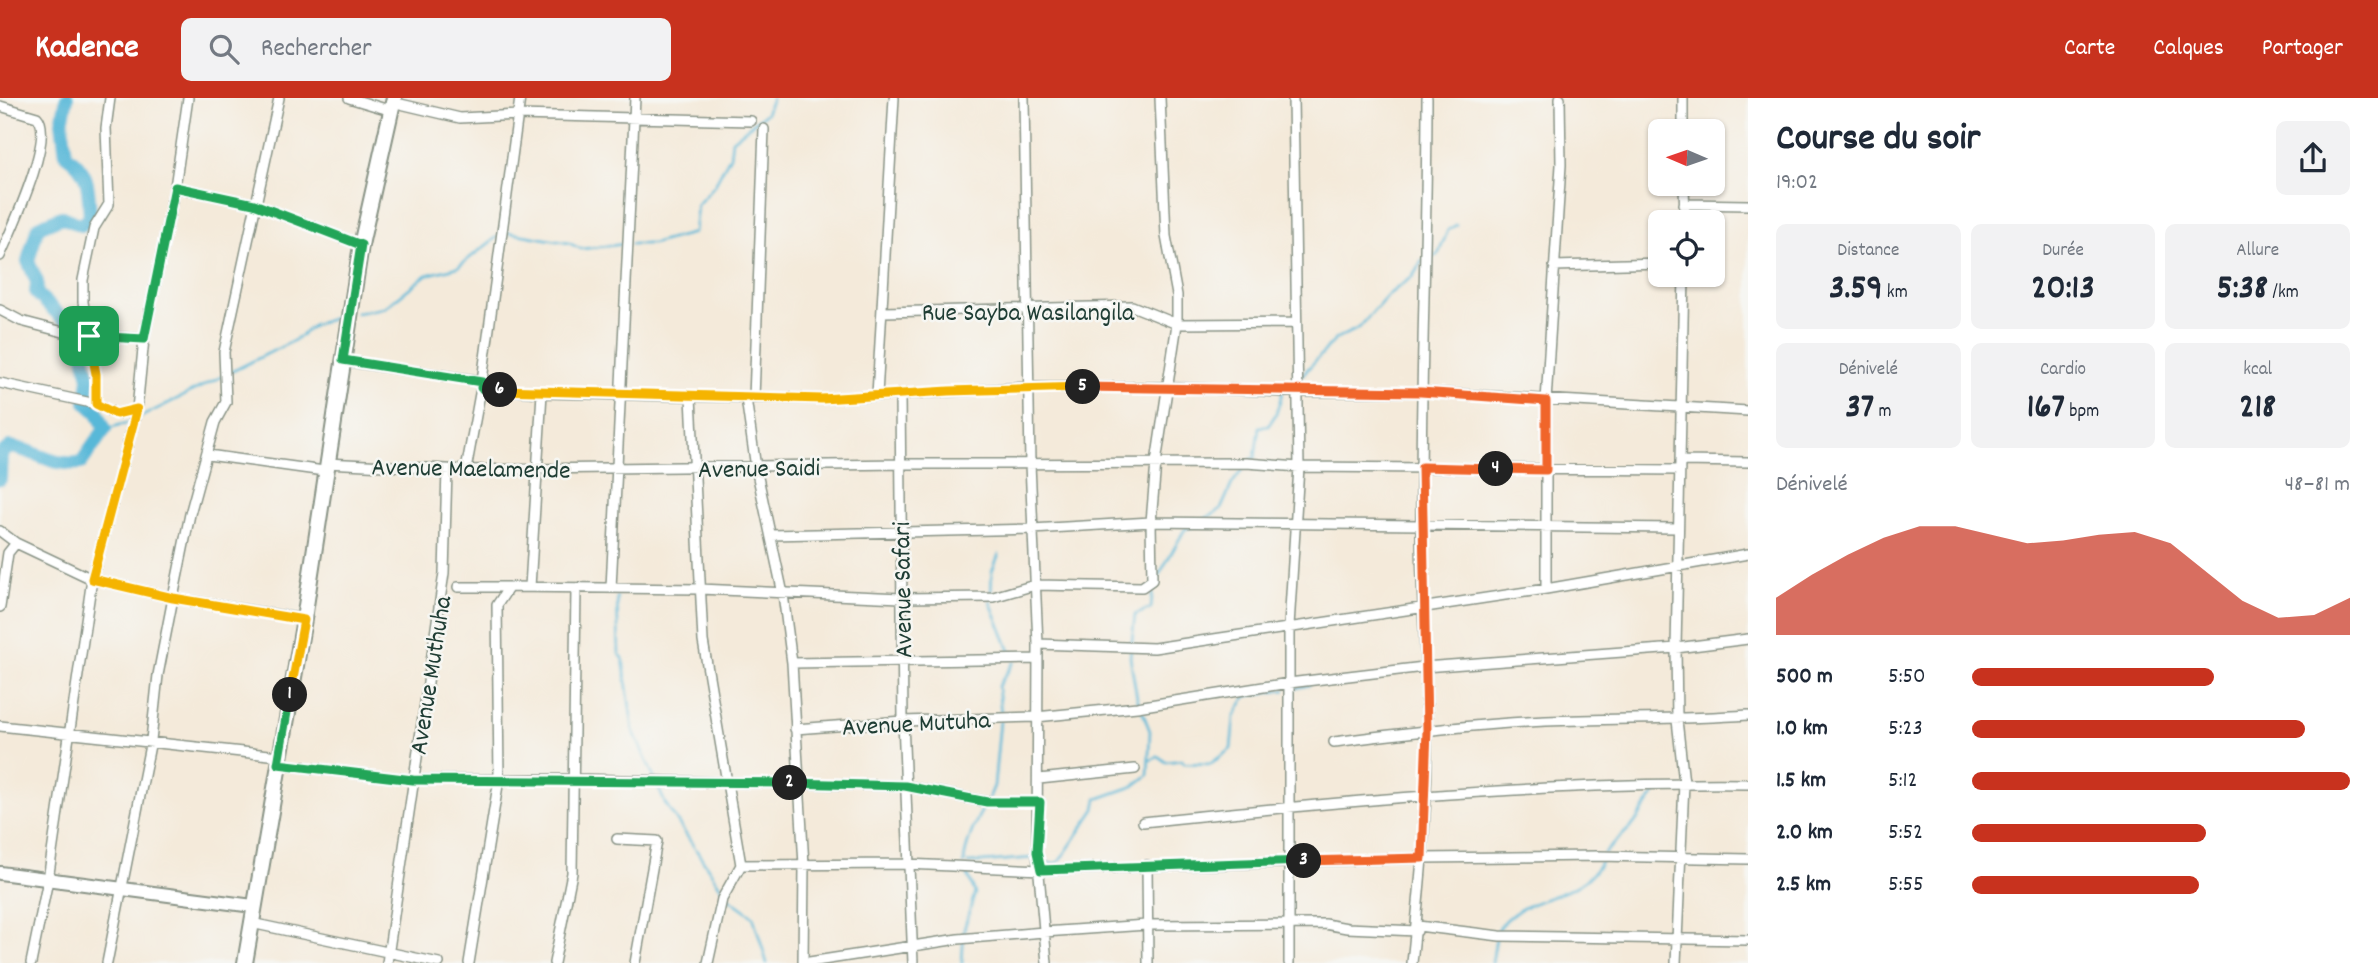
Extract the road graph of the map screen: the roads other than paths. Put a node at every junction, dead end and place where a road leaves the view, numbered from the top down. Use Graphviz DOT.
graph roads {
  1 [pos="110,98"];
  2 [pos="188,98"];
  3 [pos="279,98"];
  4 [pos="349,98"];
  5 [pos="520,98"];
  6 [pos="635,98"];
  7 [pos="894,98"];
  8 [pos="1024,98"];
  9 [pos="1160,98"];
  10 [pos="1293,98"];
  11 [pos="1427,98"];
  12 [pos="1560,98"];
  13 [pos="1683,98"];
  14 [pos="392,104"];
  15 [pos="0,106"];
  16 [pos="518,115"];
  17 [pos="634,117"];
  18 [pos="1683,119"];
  19 [pos="751,121"];
  20 [pos="764,129"];
  21 [pos="175,187"];
  22 [pos="1684,196"];
  23 [pos="254,204"];
  24 [pos="1684,204"];
  25 [pos="1748,205"];
  26 [pos="1684,210"];
  27 [pos="361,245"];
  28 [pos="0,256"];
  29 [pos="1648,263"];
  30 [pos="1554,266"];
  31 [pos="1684,287"];
  32 [pos="1028,307"];
  33 [pos="0,310"];
  34 [pos="884,312"];
  35 [pos="1296,323"];
  36 [pos="1177,324"];
  37 [pos="89,336"];
  38 [pos="144,339"];
  39 [pos="343,360"];
  40 [pos="0,383"];
  41 [pos="481,385"];
  42 [pos="1029,387"];
  43 [pos="1166,387"];
  44 [pos="1299,391"];
  45 [pos="1421,392"];
  46 [pos="542,393"];
  47 [pos="900,394"];
  48 [pos="619,395"];
  49 [pos="877,395"];
  50 [pos="691,397"];
  51 [pos="750,398"];
  52 [pos="1546,401"];
  53 [pos="89,402"];
  54 [pos="1683,408"];
  55 [pos="1748,411"];
  56 [pos="135,416"];
  57 [pos="208,455"];
  58 [pos="1748,462"];
  59 [pos="1156,463"];
  60 [pos="902,464"];
  61 [pos="1030,464"];
  62 [pos="1680,465"];
  63 [pos="325,467"];
  64 [pos="1299,467"];
  65 [pos="1422,467"];
  66 [pos="535,468"];
  67 [pos="694,468"];
  68 [pos="756,468"];
  69 [pos="617,469"];
  70 [pos="447,470"];
  71 [pos="466,470"];
  72 [pos="1546,470"];
  73 [pos="1151,522"];
  74 [pos="1297,525"];
  75 [pos="1421,527"];
  76 [pos="1546,528"];
  77 [pos="1677,528"];
  78 [pos="1032,529"];
  79 [pos="0,531"];
  80 [pos="899,531"];
  81 [pos="771,535"];
  82 [pos="16,543"];
  83 [pos="1748,554"];
  84 [pos="1678,567"];
  85 [pos="92,579"];
  86 [pos="1035,585"];
  87 [pos="458,587"];
  88 [pos="509,587"];
  89 [pos="530,587"];
  90 [pos="611,588"];
  91 [pos="576,589"];
  92 [pos="699,589"];
  93 [pos="1546,589"];
  94 [pos="783,594"];
  95 [pos="173,598"];
  96 [pos="901,598"];
  97 [pos="0,607"];
  98 [pos="1422,609"];
  99 [pos="304,620"];
  100 [pos="1289,626"];
  101 [pos="1748,639"];
  102 [pos="1038,644"];
  103 [pos="1676,648"];
  104 [pos="1038,659"];
  105 [pos="792,663"];
  106 [pos="902,664"];
  107 [pos="1424,667"];
  108 [pos="1289,683"];
  109 [pos="1748,715"];
  110 [pos="1036,717"];
  111 [pos="1677,720"];
  112 [pos="902,721"];
  113 [pos="0,726"];
  114 [pos="795,729"];
  115 [pos="1427,730"];
  116 [pos="68,734"];
  117 [pos="151,740"];
  118 [pos="1334,742"];
  119 [pos="278,760"];
  120 [pos="1135,769"];
  121 [pos="499,779"];
  122 [pos="575,779"];
  123 [pos="1039,779"];
  124 [pos="413,780"];
  125 [pos="726,782"];
  126 [pos="799,783"];
  127 [pos="1684,783"];
  128 [pos="1748,784"];
  129 [pos="905,786"];
  130 [pos="1424,794"];
  131 [pos="1040,802"];
  132 [pos="1291,809"];
  133 [pos="1143,822"];
  134 [pos="617,839"];
  135 [pos="1680,857"];
  136 [pos="1422,858"];
  137 [pos="1748,859"];
  138 [pos="1039,861"];
  139 [pos="1291,862"];
  140 [pos="906,864"];
  141 [pos="741,865"];
  142 [pos="1147,865"];
  143 [pos="804,866"];
  144 [pos="0,873"];
  145 [pos="48,880"];
  146 [pos="123,889"];
  147 [pos="253,906"];
  148 [pos="251,923"];
  149 [pos="1290,924"];
  150 [pos="1146,925"];
  151 [pos="1417,928"];
  152 [pos="1044,932"];
  153 [pos="1677,936"];
  154 [pos="1748,940"];
  155 [pos="912,946"];
  156 [pos="388,958"];
  157 [pos="32,963"];
  158 [pos="107,963"];
  159 [pos="245,963"];
  160 [pos="439,963"];
  161 [pos="469,963"];
  162 [pos="554,963"];
  163 [pos="635,963"];
  164 [pos="708,963"];
  165 [pos="913,963"];
  166 [pos="1047,963"];
  167 [pos="1148,963"];
  168 [pos="1289,963"];
  169 [pos="1412,963"];
  170 [pos="1676,963"];
  1 -- 37 [label="street"];
  2 -- 21 [label="street"];
  3 -- 23 [label="street"];
  4 -- 14 [label="street"];
  5 -- 16 [label="street"];
  6 -- 17 [label="street"];
  7 -- 34 [label="street"];
  8 -- 32 [label="street"];
  9 -- 36 [label="street"];
  10 -- 35 [label="street"];
  11 -- 45 [label="street"];
  12 -- 30 [label="street"];
  13 -- 18 [label="street"];
  14 -- 16 [label="street"];
  14 -- 27 [label="main road"];
  15 -- 28 [label="street"];
  16 -- 17 [label="street"];
  16 -- 41 [label="street"];
  17 -- 19 [label="street"];
  17 -- 48 [label="street"];
  20 -- 51 [label="street"];
  21 -- 23 [label="street"];
  21 -- 38 [label="street"];
  22 -- 24 [label="street"];
  23 -- 27 [label="street"];
  23 -- 57 [label="street"];
  24 -- 25 [label="street"];
  24 -- 26 [label="street"];
  27 -- 39 [label="main road"];
  29 -- 30 [label="street"];
  30 -- 52 [label="street"];
  31 -- 54 [label="street"];
  32 -- 34 [label="street, Rue Sayba Wasilangila"];
  32 -- 36 [label="street, Rue Sayba Wasilangila"];
  32 -- 42 [label="street"];
  33 -- 37 [label="street"];
  34 -- 49 [label="street"];
  35 -- 36 [label="street, Rue Sayba Wasilangila"];
  35 -- 44 [label="street"];
  36 -- 43 [label="street"];
  37 -- 38 [label="street"];
  37 -- 53 [label="street"];
  38 -- 56 [label="street"];
  39 -- 41 [label="street"];
  39 -- 63 [label="main road"];
  40 -- 53 [label="street"];
  41 -- 46 [label="street"];
  41 -- 71 [label="street"];
  42 -- 43 [label="street"];
  42 -- 47 [label="street"];
  42 -- 61 [label="street"];
  43 -- 44 [label="street"];
  43 -- 59 [label="street"];
  44 -- 45 [label="street"];
  44 -- 64 [label="street"];
  45 -- 52 [label="street"];
  45 -- 65 [label="street"];
  46 -- 48 [label="street"];
  46 -- 66 [label="street"];
  47 -- 49 [label="street"];
  47 -- 60 [label="street, Avenue Safari"];
  48 -- 50 [label="street"];
  48 -- 69 [label="street"];
  49 -- 51 [label="street"];
  50 -- 51 [label="street"];
  50 -- 67 [label="street"];
  51 -- 68 [label="street"];
  52 -- 54 [label="street"];
  52 -- 72 [label="street"];
  53 -- 56 [label="street"];
  54 -- 55 [label="street"];
  54 -- 62 [label="street"];
  56 -- 85 [label="street"];
  57 -- 63 [label="street, Avenue Maelamende"];
  57 -- 95 [label="street"];
  58 -- 62 [label="street, Avenue Saidi"];
  59 -- 61 [label="street, Avenue Saidi"];
  59 -- 64 [label="street, Avenue Saidi"];
  59 -- 73 [label="street"];
  60 -- 61 [label="street, Avenue Saidi"];
  60 -- 68 [label="street, Avenue Saidi"];
  60 -- 80 [label="street, Avenue Safari"];
  61 -- 78 [label="street"];
  62 -- 72 [label="street, Avenue Saidi"];
  62 -- 77 [label="street"];
  63 -- 70 [label="street, Avenue Maelamende"];
  63 -- 99 [label="main road"];
  64 -- 65 [label="street, Avenue Saidi"];
  64 -- 74 [label="street"];
  65 -- 72 [label="street, Avenue Saidi"];
  65 -- 75 [label="street"];
  66 -- 69 [label="street, Avenue Maelamende"];
  66 -- 71 [label="street, Avenue Maelamende"];
  66 -- 89 [label="street"];
  67 -- 68 [label="street, Avenue Saidi"];
  67 -- 69 [label="street, Avenue Saidi"];
  67 -- 92 [label="street"];
  68 -- 81 [label="street"];
  69 -- 90 [label="street"];
  70 -- 71 [label="street, Avenue Maelamende"];
  70 -- 124 [label="street, Avenue Muthuha"];
  72 -- 76 [label="street"];
  73 -- 74 [label="street"];
  73 -- 78 [label="street"];
  73 -- 86 [label="street"];
  74 -- 75 [label="street"];
  74 -- 100 [label="street"];
  75 -- 76 [label="street"];
  75 -- 98 [label="street"];
  76 -- 77 [label="street"];
  76 -- 93 [label="street"];
  77 -- 84 [label="street"];
  78 -- 80 [label="street"];
  78 -- 86 [label="street"];
  79 -- 82 [label="street"];
  80 -- 81 [label="street"];
  80 -- 96 [label="street, Avenue Safari"];
  81 -- 94 [label="street"];
  82 -- 85 [label="street"];
  82 -- 97 [label="street"];
  83 -- 84 [label="street"];
  84 -- 93 [label="street"];
  84 -- 103 [label="street"];
  85 -- 95 [label="street"];
  85 -- 116 [label="street"];
  86 -- 96 [label="street"];
  86 -- 102 [label="street"];
  87 -- 88 [label="street"];
  88 -- 89 [label="street"];
  88 -- 121 [label="street"];
  89 -- 91 [label="street"];
  90 -- 91 [label="street"];
  90 -- 92 [label="street"];
  91 -- 122 [label="street"];
  92 -- 94 [label="street"];
  92 -- 125 [label="street"];
  93 -- 98 [label="street"];
  94 -- 96 [label="street"];
  94 -- 105 [label="street"];
  95 -- 99 [label="street"];
  95 -- 117 [label="street"];
  96 -- 106 [label="street, Avenue Safari"];
  98 -- 100 [label="street"];
  98 -- 107 [label="street"];
  99 -- 119 [label="main road"];
  100 -- 102 [label="street"];
  100 -- 108 [label="street"];
  101 -- 103 [label="street, Avenue Mutuha"];
  102 -- 104 [label="street"];
  103 -- 107 [label="street, Avenue Mutuha"];
  103 -- 111 [label="street"];
  104 -- 106 [label="street"];
  104 -- 110 [label="street"];
  105 -- 106 [label="street"];
  105 -- 114 [label="street"];
  106 -- 112 [label="street, Avenue Safari"];
  107 -- 108 [label="street, Avenue Mutuha"];
  107 -- 115 [label="street"];
  108 -- 110 [label="street, Avenue Mutuha"];
  108 -- 132 [label="street"];
  109 -- 111 [label="street"];
  110 -- 112 [label="street, Avenue Mutuha"];
  110 -- 123 [label="street"];
  111 -- 115 [label="street"];
  111 -- 127 [label="street"];
  112 -- 114 [label="street, Avenue Mutuha"];
  112 -- 129 [label="street, Avenue Safari"];
  113 -- 116 [label="street"];
  114 -- 126 [label="street"];
  115 -- 118 [label="street"];
  115 -- 130 [label="street"];
  116 -- 117 [label="street"];
  116 -- 145 [label="street"];
  117 -- 119 [label="street"];
  117 -- 146 [label="street"];
  119 -- 124 [label="street"];
  119 -- 147 [label="main road"];
  120 -- 123 [label="street"];
  121 -- 122 [label="street"];
  121 -- 124 [label="street"];
  121 -- 161 [label="street"];
  122 -- 125 [label="street"];
  122 -- 162 [label="street"];
  123 -- 131 [label="street"];
  124 -- 156 [label="street, Avenue Muthuha"];
  125 -- 126 [label="street"];
  125 -- 141 [label="street"];
  126 -- 129 [label="street"];
  126 -- 143 [label="street"];
  127 -- 128 [label="street"];
  127 -- 130 [label="street"];
  127 -- 135 [label="street"];
  129 -- 131 [label="street"];
  129 -- 140 [label="street, Avenue Safari"];
  130 -- 132 [label="street"];
  130 -- 136 [label="street"];
  131 -- 138 [label="street"];
  132 -- 133 [label="street"];
  132 -- 139 [label="street"];
  134 -- 163 [label="street"];
  135 -- 136 [label="street"];
  135 -- 137 [label="street"];
  135 -- 153 [label="street"];
  136 -- 139 [label="street"];
  136 -- 151 [label="street"];
  138 -- 140 [label="street"];
  138 -- 142 [label="street"];
  138 -- 152 [label="street"];
  139 -- 142 [label="street"];
  139 -- 149 [label="street"];
  140 -- 143 [label="street"];
  140 -- 155 [label="street, Avenue Safari"];
  141 -- 143 [label="street"];
  141 -- 164 [label="street"];
  142 -- 150 [label="street"];
  143 -- 155 [label="street"];
  144 -- 145 [label="street"];
  145 -- 146 [label="street"];
  145 -- 157 [label="street"];
  146 -- 147 [label="street"];
  146 -- 158 [label="street"];
  147 -- 148 [label="main road"];
  148 -- 156 [label="street"];
  148 -- 159 [label="main road"];
  149 -- 150 [label="street"];
  149 -- 151 [label="street"];
  149 -- 168 [label="street"];
  150 -- 152 [label="street"];
  150 -- 167 [label="street"];
  151 -- 153 [label="street"];
  151 -- 169 [label="street"];
  152 -- 155 [label="street"];
  152 -- 166 [label="street"];
  153 -- 154 [label="street"];
  153 -- 170 [label="street"];
  155 -- 165 [label="street, Avenue Safari"];
  156 -- 160 [label="street"];
}
